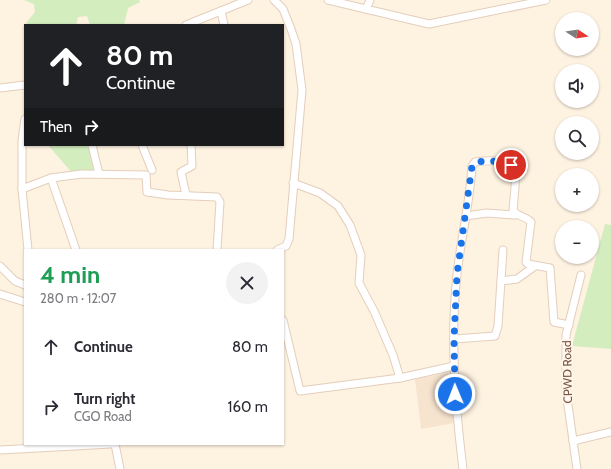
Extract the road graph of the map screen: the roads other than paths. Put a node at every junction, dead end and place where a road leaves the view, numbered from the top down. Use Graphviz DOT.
graph roads {
  1 [pos="248,0"];
  2 [pos="274,0"];
  3 [pos="328,0"];
  4 [pos="370,0"];
  5 [pos="546,0"];
  6 [pos="366,9"];
  7 [pos="221,11"];
  8 [pos="188,24"];
  9 [pos="224,24"];
  10 [pos="24,85"];
  11 [pos="0,88"];
  12 [pos="24,126"];
  13 [pos="92,146"];
  14 [pos="142,146"];
  15 [pos="191,146"];
  16 [pos="152,170"];
  17 [pos="99,174"];
  18 [pos="51,178"];
  19 [pos="293,183"];
  20 [pos="22,189"];
  21 [pos="186,195"];
  22 [pos="515,215"];
  23 [pos="466,216"];
  24 [pos="28,249"];
  25 [pos="76,249"];
  26 [pos="216,249"];
  27 [pos="280,249"];
  28 [pos="503,250"];
  29 [pos="0,266"];
  30 [pos="535,266"];
  31 [pos="581,275"];
  32 [pos="501,281"];
  33 [pos="24,285"];
  34 [pos="0,294"];
  35 [pos="24,302"];
  36 [pos="284,324"];
  37 [pos="569,325"];
  38 [pos="454,339"];
  39 [pos="454,366"];
  40 [pos="400,378"];
  41 [pos="611,432"];
  42 [pos="573,441"];
  43 [pos="69,445"];
  44 [pos="115,445"];
  45 [pos="27,446"];
  46 [pos="0,450"];
  47 [pos="120,469"];
  48 [pos="463,469"];
  49 [pos="577,469"];
  1 -- 7 [label="street"];
  2 -- 19 [label="street"];
  3 -- 6 [label="street"];
  4 -- 6 [label="street"];
  5 -- 6 [label="street"];
  7 -- 8 [label="street"];
  7 -- 9 [label="street"];
  10 -- 11 [label="street"];
  12 -- 20 [label="street"];
  13 -- 17 [label="street"];
  14 -- 16 [label="street"];
  15 -- 21 [label="street"];
  17 -- 18 [label="street"];
  17 -- 21 [label="street"];
  18 -- 20 [label="street"];
  18 -- 25 [label="street"];
  19 -- 27 [label="street"];
  19 -- 40 [label="street"];
  20 -- 24 [label="street"];
  21 -- 26 [label="street"];
  22 -- 23 [label="street"];
  22 -- 23 [label="street"];
  22 -- 30 [label="street"];
  23 -- 38 [label="street"];
  28 -- 32 [label="street"];
  29 -- 33 [label="street"];
  30 -- 32 [label="street"];
  30 -- 37 [label="street"];
  31 -- 37 [label="street, CPWD Road"];
  32 -- 38 [label="street"];
  34 -- 35 [label="street"];
  36 -- 40 [label="street"];
  37 -- 42 [label="street, CPWD Road"];
  38 -- 39 [label="street"];
  39 -- 40 [label="street"];
  39 -- 48 [label="street"];
  41 -- 42 [label="street"];
  42 -- 49 [label="street, CPWD Road"];
  43 -- 45 [label="street"];
  44 -- 47 [label="street"];
  45 -- 46 [label="street"];
}
